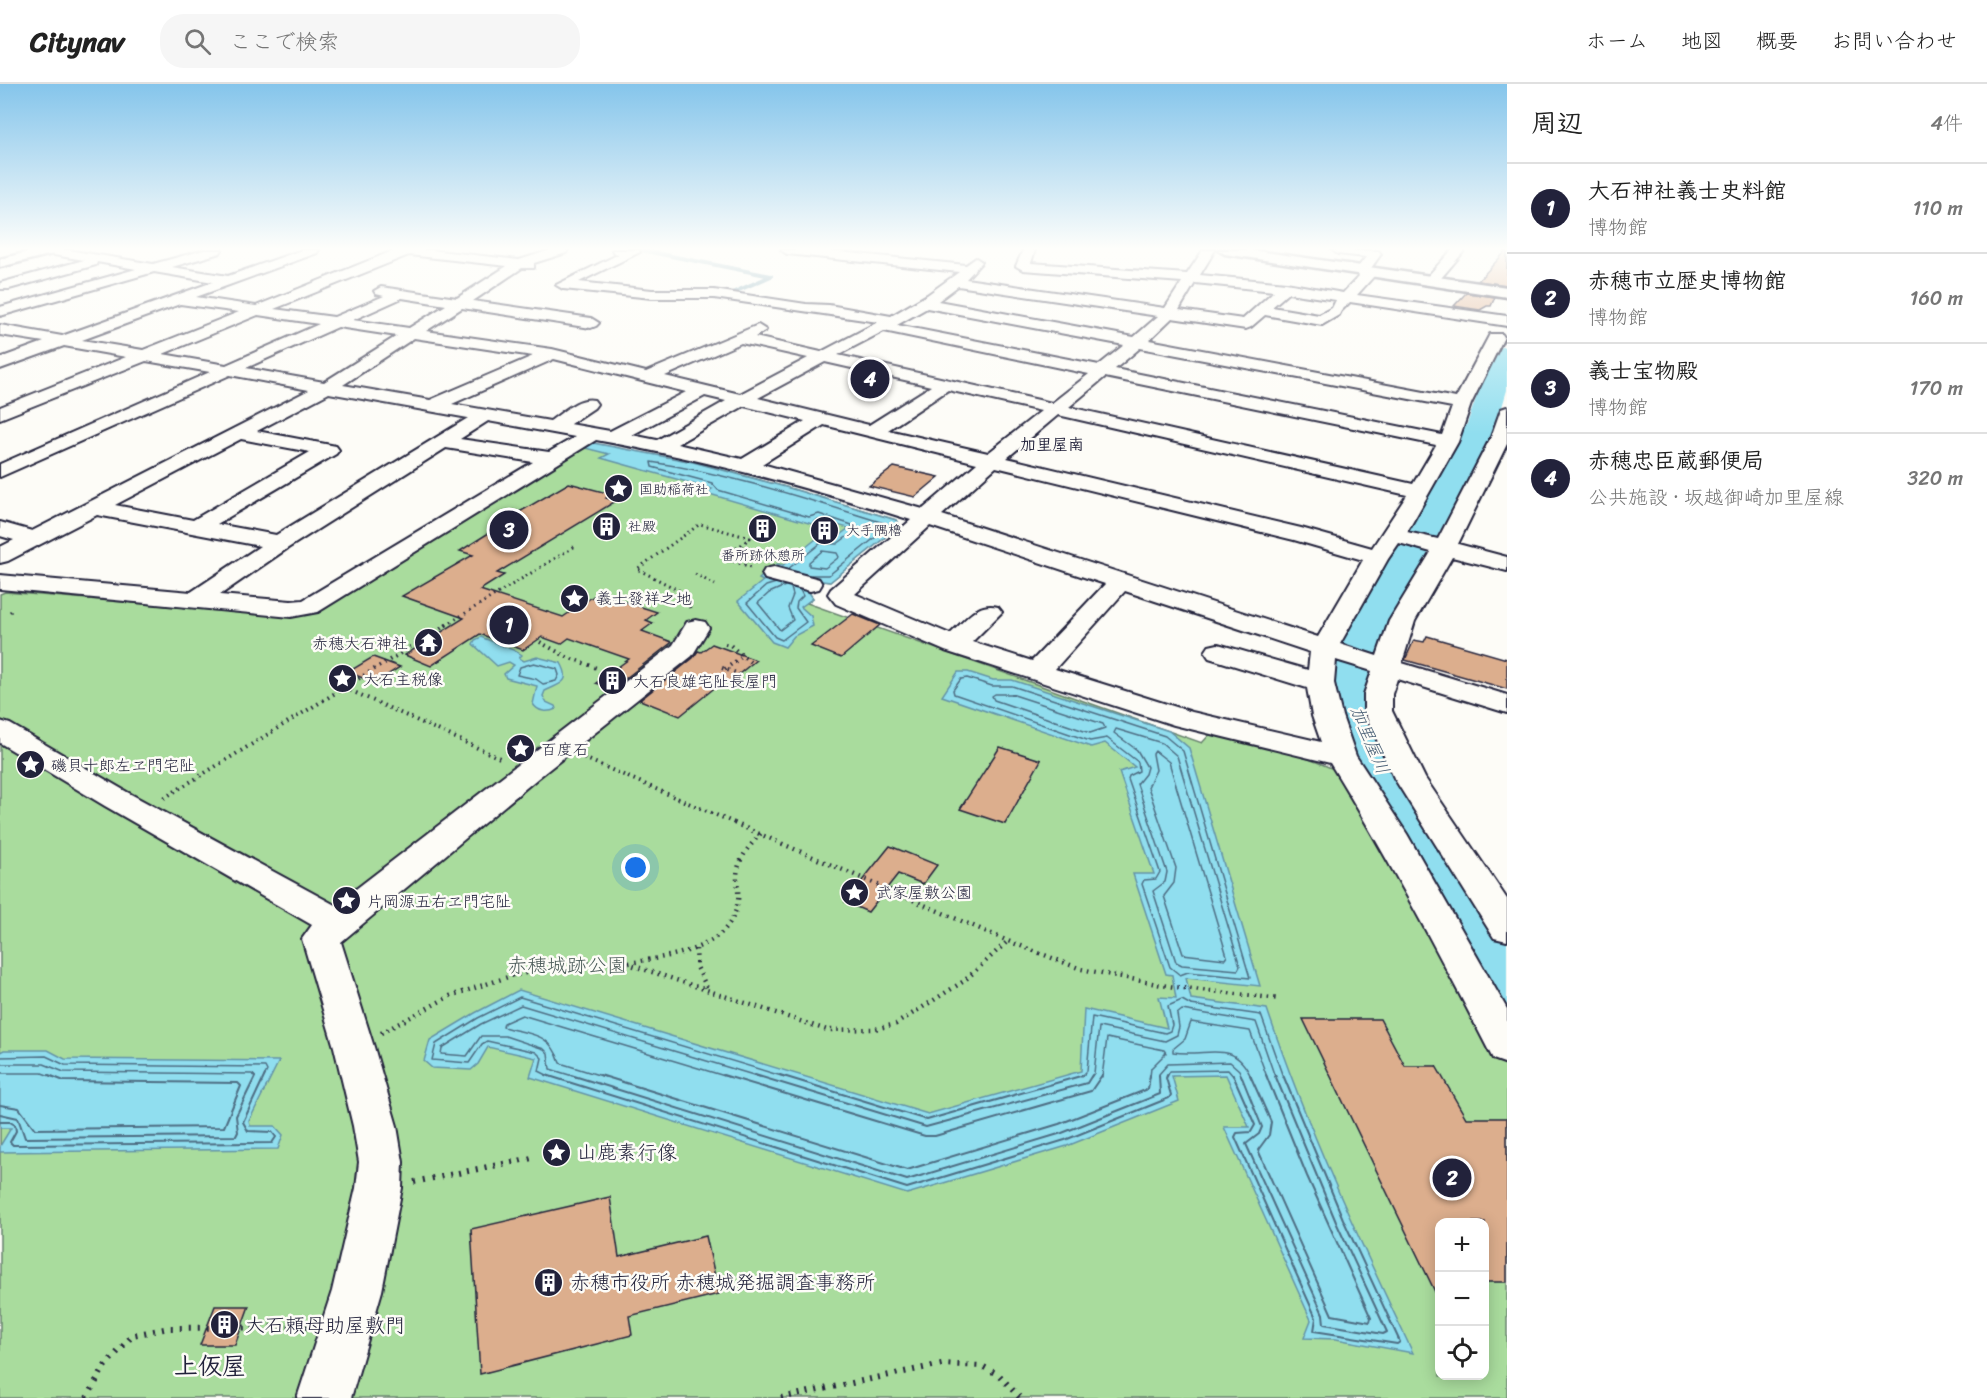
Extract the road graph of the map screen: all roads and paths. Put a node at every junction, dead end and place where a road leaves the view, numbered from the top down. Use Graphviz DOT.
graph roads {
  1 [pos="144,311"];
  2 [pos="255,311"];
  3 [pos="267,311"];
  4 [pos="361,311"];
  5 [pos="446,311"];
  6 [pos="527,311"];
  7 [pos="799,311"];
  8 [pos="838,311"];
  9 [pos="909,311"];
  10 [pos="970,311"];
  11 [pos="1165,311"];
  12 [pos="1260,311"];
  13 [pos="1270,311"];
  14 [pos="1439,311"];
  15 [pos="1170,312"];
  16 [pos="1334,312"];
  17 [pos="1357,315"];
  18 [pos="337,322"];
  19 [pos="1507,322"];
  20 [pos="886,323"];
  21 [pos="0,330"];
  22 [pos="412,333"];
  23 [pos="739,338"];
  24 [pos="62,341"];
  25 [pos="555,342"];
  26 [pos="1137,343"];
  27 [pos="143,356"];
  28 [pos="824,357"];
  29 [pos="0,363"];
  30 [pos="230,371"];
  31 [pos="1103,371"];
  32 [pos="648,377"];
  33 [pos="945,385"];
  34 [pos="326,388"];
  35 [pos="703,390"];
  36 [pos="740,400"];
  37 [pos="1462,404"];
  38 [pos="588,405"];
  39 [pos="432,406"];
  40 [pos="1056,409"];
  41 [pos="0,413"];
  42 [pos="1507,413"];
  43 [pos="485,416"];
  44 [pos="821,419"];
  45 [pos="553,427"];
  46 [pos="873,431"];
  47 [pos="237,433"];
  48 [pos="1452,435"];
  49 [pos="603,436"];
  50 [pos="1504,438"];
  51 [pos="444,442"];
  52 [pos="660,446"];
  53 [pos="552,459"];
  54 [pos="992,460"];
  55 [pos="746,465"];
  56 [pos="0,471"];
  57 [pos="1418,491"];
  58 [pos="92,507"];
  59 [pos="929,517"];
  60 [pos="196,527"];
  61 [pos="0,529"];
  62 [pos="1394,535"];
  63 [pos="32,538"];
  64 [pos="280,543"];
  65 [pos="577,544"];
  66 [pos="1445,548"];
  67 [pos="0,556"];
  68 [pos="1377,556"];
  69 [pos="1507,564"];
  70 [pos="764,571"];
  71 [pos="695,574"];
  72 [pos="1121,581"];
  73 [pos="0,582"];
  74 [pos="810,584"];
  75 [pos="715,585"];
  76 [pos="686,594"];
  77 [pos="196,600"];
  78 [pos="989,612"];
  79 [pos="696,628"];
  80 [pos="540,642"];
  81 [pos="725,644"];
  82 [pos="954,645"];
  83 [pos="1329,651"];
  84 [pos="1218,652"];
  85 [pos="743,656"];
  86 [pos="750,662"];
  87 [pos="1382,667"];
  88 [pos="597,668"];
  89 [pos="1037,672"];
  90 [pos="740,674"];
  91 [pos="1320,683"];
  92 [pos="344,688"];
  93 [pos="1507,704"];
  94 [pos="0,730"];
  95 [pos="559,747"];
  96 [pos="1341,756"];
  97 [pos="527,771"];
  98 [pos="140,812"];
  99 [pos="761,833"];
  100 [pos="337,923"];
  101 [pos="1507,928"];
  102 [pos="1008,941"];
  103 [pos="696,949"];
  104 [pos="628,964"];
  105 [pos="708,990"];
  106 [pos="1280,999"];
  107 [pos="354,1047"];
  108 [pos="1507,1047"];
  109 [pos="537,1157"];
  110 [pos="379,1188"];
  111 [pos="346,1327"];
  112 [pos="87,1398"];
  113 [pos="324,1398"];
  114 [pos="781,1398"];
  115 [pos="1020,1398"];
  1 -- 24 [label="street"];
  2 -- 27 [label="street"];
  3 -- 18 [label="street"];
  4 -- 18 [label="street"];
  5 -- 22 [label="street"];
  6 -- 25 [label="street"];
  7 -- 23 [label="street"];
  8 -- 20 [label="street"];
  9 -- 20 [label="street"];
  10 -- 26 [label="street"];
  11 -- 15 [label="street"];
  12 -- 15 [label="street"];
  13 -- 16 [label="street"];
  14 -- 19 [label="street"];
  15 -- 26 [label="street"];
  16 -- 17 [label="street"];
  18 -- 22 [label="street"];
  18 -- 30 [label="street"];
  19 -- 37 [label="street"];
  20 -- 28 [label="street"];
  20 -- 31 [label="street"];
  21 -- 24 [label="street"];
  22 -- 25 [label="street"];
  22 -- 34 [label="street"];
  23 -- 28 [label="street"];
  23 -- 32 [label="street"];
  24 -- 27 [label="street"];
  24 -- 29 [label="street"];
  25 -- 32 [label="street"];
  25 -- 39 [label="street"];
  26 -- 31 [label="street"];
  26 -- 37 [label="street"];
  27 -- 30 [label="street"];
  27 -- 41 [label="street"];
  28 -- 33 [label="street"];
  28 -- 36 [label="street"];
  30 -- 34 [label="street"];
  30 -- 56 [label="street"];
  31 -- 40 [label="street"];
  31 -- 48 [label="street"];
  32 -- 35 [label="street"];
  33 -- 40 [label="street"];
  33 -- 46 [label="street"];
  34 -- 39 [label="street"];
  34 -- 47 [label="street"];
  35 -- 36 [label="street"];
  35 -- 49 [label="street"];
  36 -- 44 [label="street"];
  36 -- 52 [label="street"];
  37 -- 48 [label="street"];
  38 -- 45 [label="street"];
  39 -- 43 [label="street"];
  40 -- 54 [label="street"];
  40 -- 57 [label="street"];
  42 -- 50 [label="street"];
  43 -- 45 [label="street"];
  43 -- 51 [label="street"];
  44 -- 46 [label="street"];
  44 -- 55 [label="street"];
  45 -- 49 [label="street"];
  46 -- 54 [label="street"];
  47 -- 58 [label="street"];
  47 -- 60 [label="street"];
  48 -- 50 [label="street"];
  48 -- 57 [label="street"];
  49 -- 52 [label="street"];
  49 -- 53 [label="street"];
  50 -- 66 [label="street"];
  51 -- 53 [label="street"];
  51 -- 64 [label="street"];
  52 -- 55 [label="street"];
  53 -- 77 [label="street"];
  54 -- 59 [label="street"];
  54 -- 68 [label="street"];
  55 -- 59 [label="street"];
  57 -- 62 [label="street"];
  58 -- 60 [label="street"];
  58 -- 63 [label="street"];
  59 -- 72 [label="street"];
  59 -- 82 [label="street"];
  60 -- 64 [label="street"];
  61 -- 63 [label="street"];
  62 -- 66 [label="street"];
  62 -- 68 [label="street"];
  63 -- 67 [label="street"];
  64 -- 77 [label="street"];
  65 -- 92 [label="path"];
  66 -- 69 [label="street"];
  66 -- 87 [label="street"];
  68 -- 83 [label="street"];
  70 -- 74 [label="street"];
  70 -- 76 [label="path"];
  71 -- 75 [label="path"];
  72 -- 83 [label="street"];
  72 -- 89 [label="street"];
  73 -- 77 [label="street"];
  78 -- 82 [label="street"];
  79 -- 95 [label="street"];
  80 -- 88 [label="path"];
  81 -- 85 [label="path"];
  82 -- 89 [label="street"];
  83 -- 87 [label="street"];
  83 -- 91 [label="street"];
  84 -- 91 [label="street"];
  85 -- 86 [label="path"];
  85 -- 90 [label="path"];
  87 -- 93 [label="street"];
  87 -- 101 [label="street"];
  89 -- 96 [label="street"];
  91 -- 96 [label="street"];
  92 -- 97 [label="path"];
  92 -- 98 [label="path"];
  94 -- 98 [label="street"];
  95 -- 97 [label="street"];
  95 -- 99 [label="path"];
  96 -- 108 [label="street"];
  97 -- 100 [label="street"];
  98 -- 100 [label="street"];
  99 -- 102 [label="path"];
  99 -- 103 [label="path"];
  100 -- 107 [label="street"];
  102 -- 105 [label="path"];
  102 -- 106 [label="path"];
  103 -- 104 [label="path"];
  103 -- 105 [label="path"];
  104 -- 105 [label="path"];
  104 -- 107 [label="path"];
  107 -- 110 [label="street"];
  109 -- 110 [label="path"];
  110 -- 111 [label="street"];
  111 -- 112 [label="path"];
  111 -- 113 [label="street"];
  114 -- 115 [label="path"];
}
